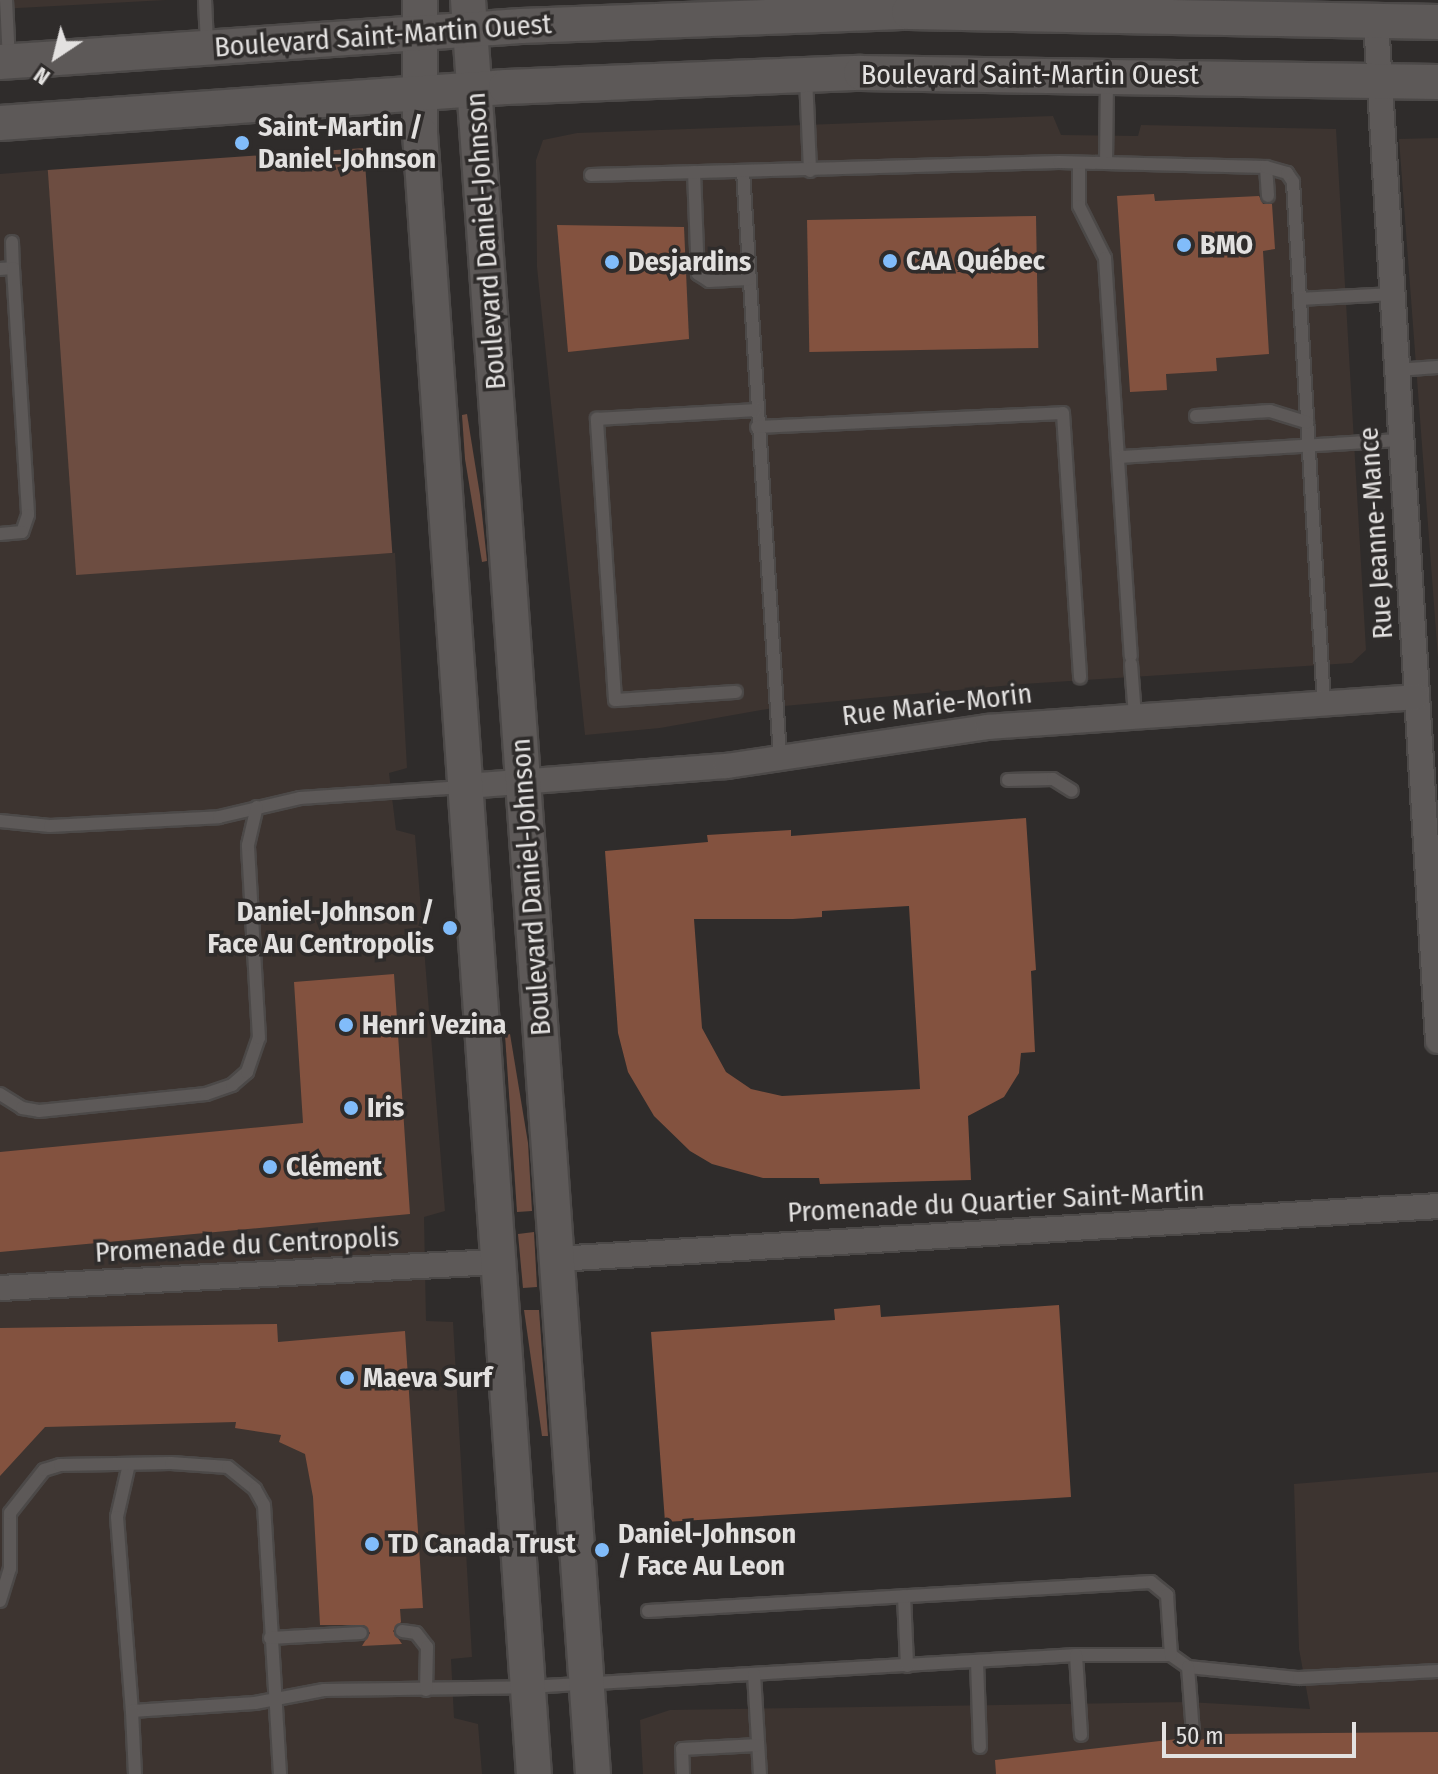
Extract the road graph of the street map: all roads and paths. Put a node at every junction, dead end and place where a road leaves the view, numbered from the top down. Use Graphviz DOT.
graph roads {
  1 [pos="6,0"];
  2 [pos="205,0"];
  3 [pos="420,0"];
  4 [pos="1084,6"];
  5 [pos="801,8"];
  6 [pos="470,15"];
  7 [pos="1376,16"];
  8 [pos="1438,22"];
  9 [pos="420,34"];
  10 [pos="207,48"];
  11 [pos="5,62"];
  12 [pos="1107,74"];
  13 [pos="806,76"];
  14 [pos="1379,80"];
  15 [pos="1438,82"];
  16 [pos="476,90"];
  17 [pos="419,94"];
  18 [pos="0,123"];
  19 [pos="1079,163"];
  20 [pos="1106,163"];
  21 [pos="1266,167"];
  22 [pos="743,171"];
  23 [pos="810,171"];
  24 [pos="694,172"];
  25 [pos="591,175"];
  26 [pos="1268,196"];
  27 [pos="12,242"];
  28 [pos="7,269"];
  29 [pos="749,279"];
  30 [pos="1392,294"];
  31 [pos="1300,299"];
  32 [pos="1438,367"];
  33 [pos="1396,370"];
  34 [pos="712,397"];
  35 [pos="756,410"];
  36 [pos="714,412"];
  37 [pos="1196,416"];
  38 [pos="1307,422"];
  39 [pos="757,427"];
  40 [pos="1401,440"];
  41 [pos="1309,447"];
  42 [pos="1120,457"];
  43 [pos="0,534"];
  44 [pos="1080,677"];
  45 [pos="736,692"];
  46 [pos="1417,697"];
  47 [pos="1324,704"];
  48 [pos="1135,716"];
  49 [pos="780,757"];
  50 [pos="1008,780"];
  51 [pos="524,782"];
  52 [pos="466,786"];
  53 [pos="1072,791"];
  54 [pos="257,807"];
  55 [pos="0,821"];
  56 [pos="1438,1041"];
  57 [pos="0,1094"];
  58 [pos="1438,1206"];
  59 [pos="557,1259"];
  60 [pos="498,1262"];
  61 [pos="0,1288"];
  62 [pos="129,1464"];
  63 [pos="904,1596"];
  64 [pos="0,1601"];
  65 [pos="648,1611"];
  66 [pos="402,1631"];
  67 [pos="361,1633"];
  68 [pos="270,1638"];
  69 [pos="1076,1655"];
  70 [pos="1171,1655"];
  71 [pos="977,1662"];
  72 [pos="907,1666"];
  73 [pos="1188,1667"];
  74 [pos="1438,1671"];
  75 [pos="754,1674"];
  76 [pos="586,1684"];
  77 [pos="528,1687"];
  78 [pos="426,1690"];
  79 [pos="274,1699"];
  80 [pos="132,1711"];
  81 [pos="1193,1733"];
  82 [pos="1081,1735"];
  83 [pos="758,1745"];
  84 [pos="980,1747"];
  85 [pos="135,1774"];
  86 [pos="280,1774"];
  87 [pos="534,1774"];
  88 [pos="593,1774"];
  89 [pos="683,1774"];
  90 [pos="760,1774"];
  1 -- 11 [label="lane"];
  2 -- 10 [label="lane"];
  3 -- 9 [label="street, Boulevard Daniel-Johnson"];
  4 -- 5 [label="street, Boulevard Saint-Martin Ouest"];
  4 -- 7 [label="street, Boulevard Saint-Martin Ouest"];
  5 -- 6 [label="street, Boulevard Saint-Martin Ouest"];
  6 -- 9 [label="street, Boulevard Saint-Martin Ouest"];
  6 -- 16 [label="street, Boulevard Daniel-Johnson"];
  7 -- 8 [label="street, Boulevard Saint-Martin Ouest"];
  7 -- 14 [label="street, Rue Jeanne-Mance"];
  9 -- 10 [label="street, Boulevard Saint-Martin Ouest"];
  9 -- 17 [label="street, Boulevard Daniel-Johnson"];
  10 -- 11 [label="street, Boulevard Saint-Martin Ouest"];
  12 -- 13 [label="street, Boulevard Saint-Martin Ouest"];
  12 -- 14 [label="street, Boulevard Saint-Martin Ouest"];
  12 -- 20 [label="lane"];
  13 -- 16 [label="street, Boulevard Saint-Martin Ouest"];
  13 -- 23 [label="lane"];
  14 -- 15 [label="street, Boulevard Saint-Martin Ouest"];
  14 -- 30 [label="street, Rue Jeanne-Mance"];
  16 -- 17 [label="street, Boulevard Saint-Martin Ouest"];
  16 -- 51 [label="street, Boulevard Daniel-Johnson"];
  17 -- 18 [label="street, Boulevard Saint-Martin Ouest"];
  17 -- 52 [label="street, Boulevard Daniel-Johnson"];
  19 -- 20 [label="lane"];
  19 -- 23 [label="lane"];
  19 -- 42 [label="lane"];
  20 -- 21 [label="lane"];
  21 -- 26 [label="lane"];
  21 -- 31 [label="lane"];
  22 -- 23 [label="lane"];
  22 -- 24 [label="lane"];
  22 -- 29 [label="lane"];
  24 -- 25 [label="lane"];
  24 -- 29 [label="lane"];
  27 -- 28 [label="lane"];
  28 -- 43 [label="lane"];
  29 -- 35 [label="lane"];
  30 -- 31 [label="lane"];
  30 -- 33 [label="street, Rue Jeanne-Mance"];
  31 -- 38 [label="lane"];
  32 -- 33 [label="lane"];
  33 -- 40 [label="street, Rue Jeanne-Mance"];
  34 -- 36 [label="lane"];
  35 -- 36 [label="lane"];
  35 -- 39 [label="lane"];
  36 -- 45 [label="lane"];
  37 -- 38 [label="lane"];
  38 -- 41 [label="lane"];
  39 -- 44 [label="lane"];
  39 -- 49 [label="lane"];
  40 -- 41 [label="lane"];
  40 -- 46 [label="street, Rue Jeanne-Mance"];
  41 -- 42 [label="lane"];
  41 -- 47 [label="lane"];
  42 -- 48 [label="lane"];
  46 -- 47 [label="street, Rue Marie-Morin"];
  46 -- 56 [label="street, Rue Jeanne-Mance"];
  47 -- 48 [label="street, Rue Marie-Morin"];
  48 -- 49 [label="street, Rue Marie-Morin"];
  49 -- 51 [label="street, Rue Marie-Morin"];
  50 -- 53 [label="lane"];
  51 -- 52 [label="street, Rue Marie-Morin"];
  51 -- 59 [label="street, Boulevard Daniel-Johnson"];
  52 -- 54 [label="lane"];
  52 -- 60 [label="street, Boulevard Daniel-Johnson"];
  54 -- 55 [label="lane"];
  54 -- 57 [label="lane"];
  58 -- 59 [label="street, Promenade du Quartier Saint-Martin"];
  59 -- 76 [label="street, Boulevard Daniel-Johnson"];
  60 -- 61 [label="street, Promenade du Centropolis"];
  60 -- 77 [label="street, Boulevard Daniel-Johnson"];
  62 -- 64 [label="lane"];
  62 -- 68 [label="lane"];
  62 -- 80 [label="lane"];
  63 -- 65 [label="lane"];
  63 -- 70 [label="lane"];
  63 -- 72 [label="lane"];
  66 -- 78 [label="lane"];
  67 -- 68 [label="lane"];
  68 -- 79 [label="lane"];
  69 -- 70 [label="lane"];
  69 -- 71 [label="lane"];
  69 -- 82 [label="lane"];
  70 -- 73 [label="lane"];
  71 -- 72 [label="lane"];
  71 -- 84 [label="lane"];
  72 -- 75 [label="lane"];
  73 -- 74 [label="lane"];
  73 -- 81 [label="lane"];
  75 -- 76 [label="lane"];
  75 -- 83 [label="lane"];
  76 -- 77 [label="lane"];
  76 -- 88 [label="street, Boulevard Daniel-Johnson"];
  77 -- 78 [label="lane"];
  77 -- 87 [label="street, Boulevard Daniel-Johnson"];
  78 -- 79 [label="lane"];
  79 -- 80 [label="lane"];
  79 -- 86 [label="lane"];
  80 -- 85 [label="lane"];
  83 -- 89 [label="lane"];
  83 -- 90 [label="lane"];
}
